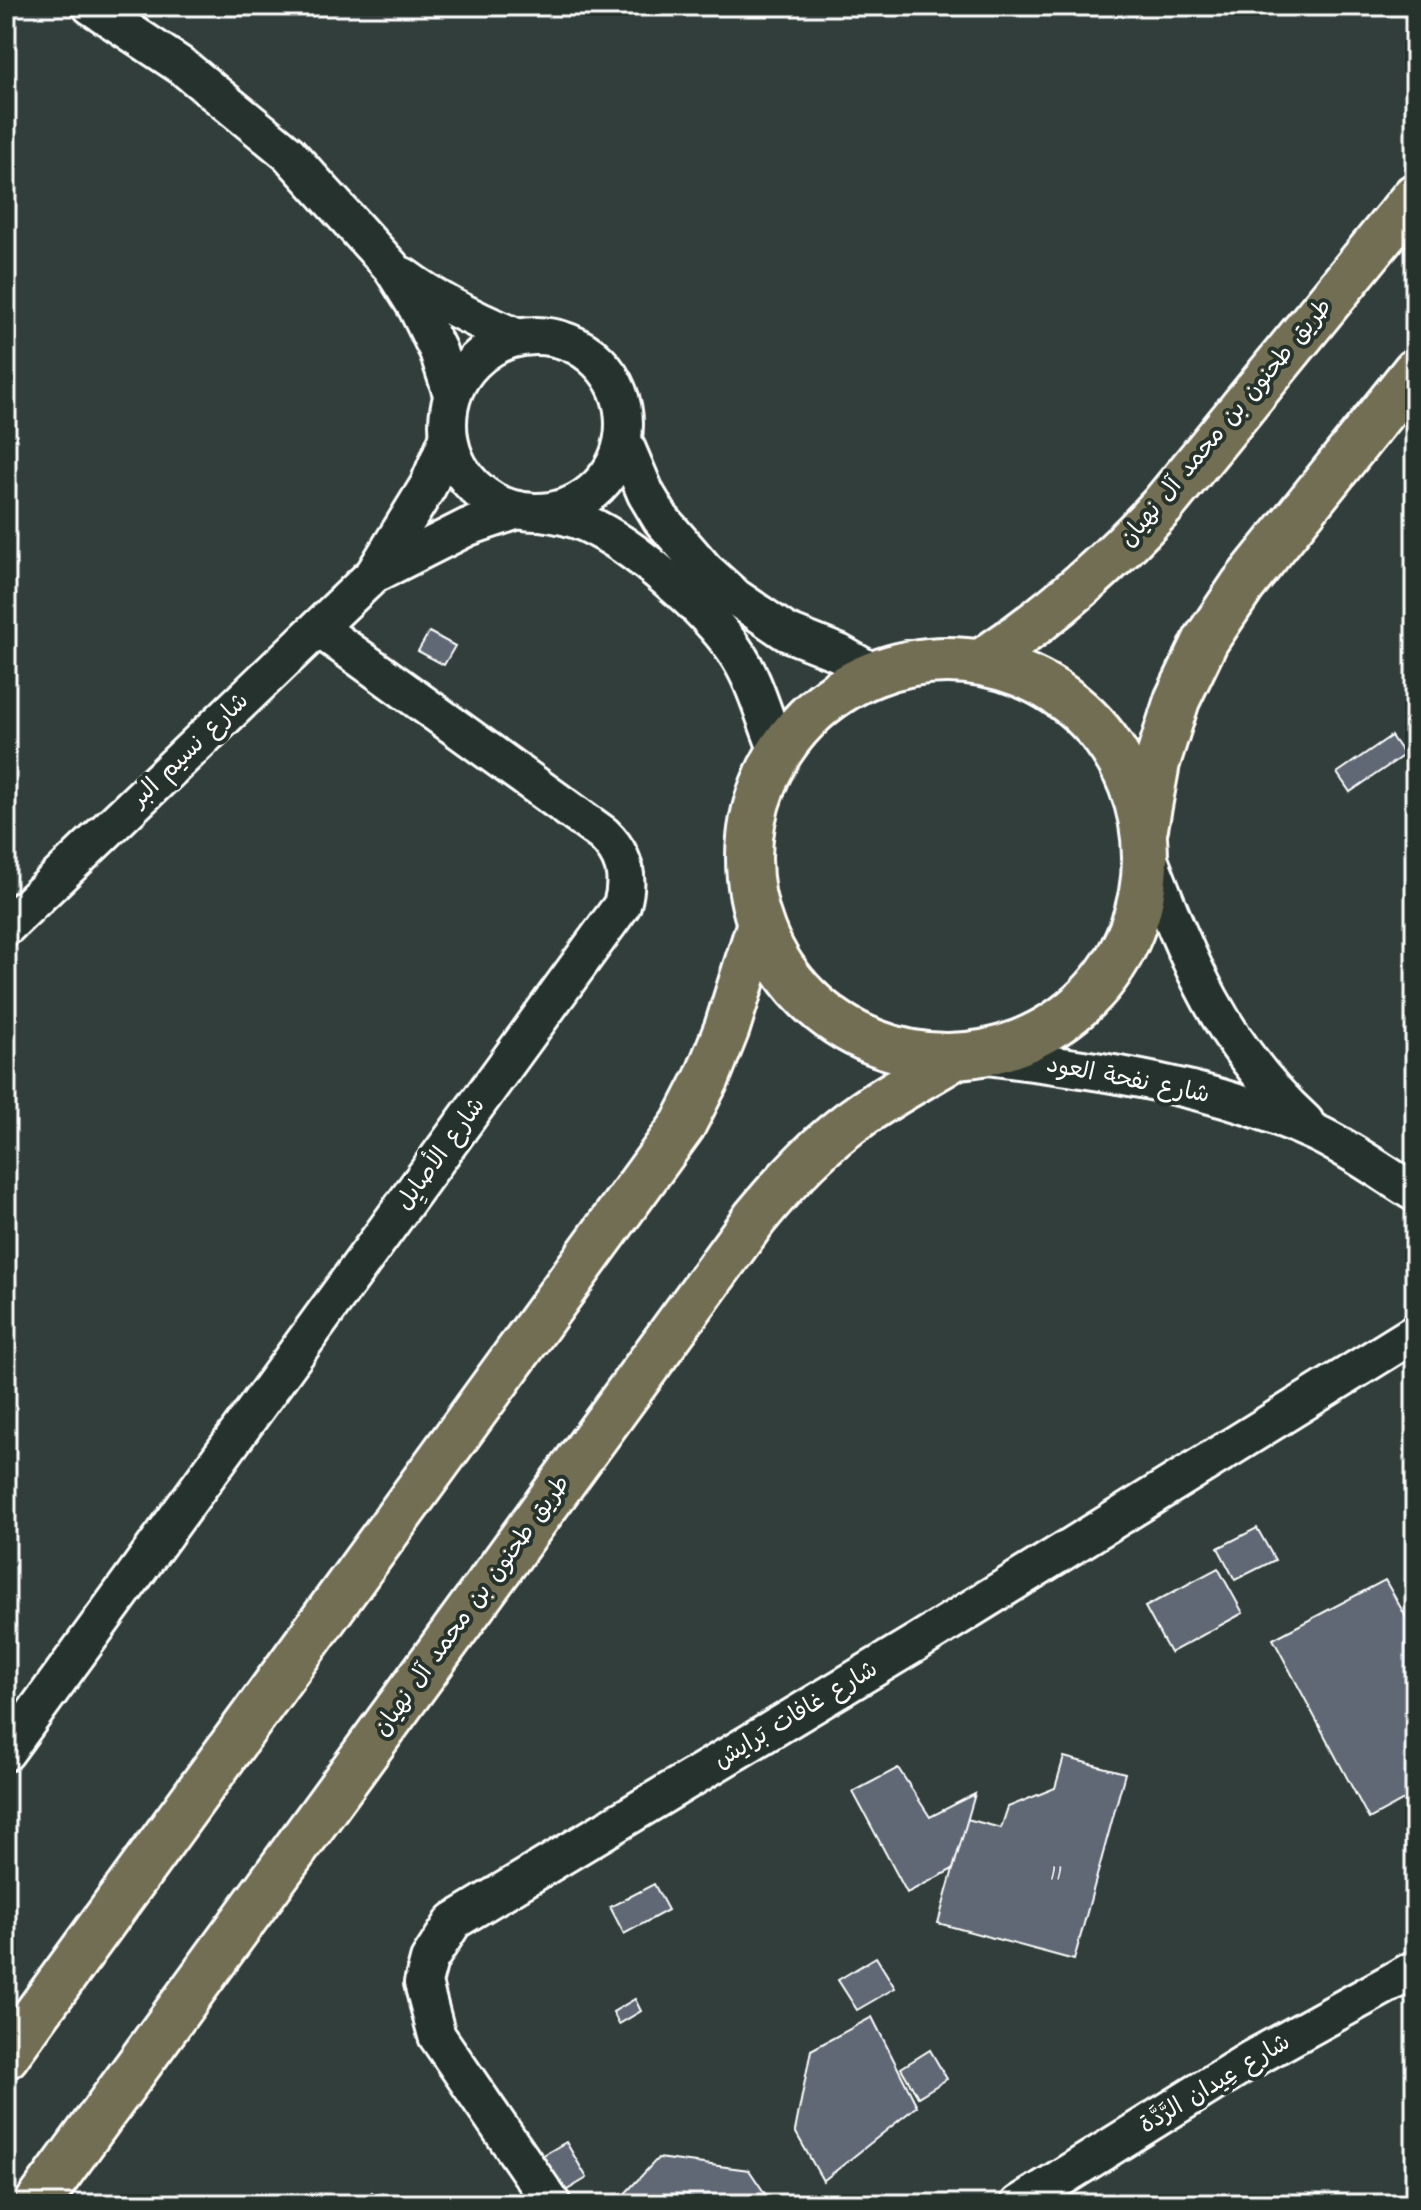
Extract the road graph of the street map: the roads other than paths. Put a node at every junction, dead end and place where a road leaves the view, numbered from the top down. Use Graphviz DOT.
graph roads {
  1 [pos="91,6"];
  2 [pos="1415,196"];
  3 [pos="392,268"];
  4 [pos="516,337"];
  5 [pos="1415,371"];
  6 [pos="452,394"];
  7 [pos="448,438"];
  8 [pos="623,440"];
  9 [pos="528,511"];
  10 [pos="374,574"];
  11 [pos="318,628"];
  12 [pos="981,662"];
  13 [pos="874,673"];
  14 [pos="779,753"];
  15 [pos="1146,841"];
  16 [pos="759,926"];
  17 [pos="6,927"];
  18 [pos="967,1056"];
  19 [pos="1318,1134"];
  20 [pos="1415,1193"];
  21 [pos="1415,1333"];
  22 [pos="6,1752"];
  23 [pos="1415,1969"];
  24 [pos="6,2056"];
  25 [pos="37,2204"];
  26 [pos="552,2204"];
  27 [pos="1019,2204"];
  1 -- 3 [label="street"];
  2 -- 12 [label="main road, طريق طحنون بن محمد آل نهيان"];
  3 -- 4 [label="street"];
  3 -- 6 [label="street"];
  4 -- 6 [label="street"];
  4 -- 8 [label="street"];
  5 -- 15 [label="main road"];
  6 -- 7 [label="street"];
  7 -- 9 [label="street"];
  7 -- 10 [label="street, شارع نسيم البر"];
  8 -- 9 [label="street"];
  8 -- 13 [label="street"];
  9 -- 10 [label="street, شارع نسيم البر"];
  9 -- 14 [label="street"];
  10 -- 11 [label="street, شارع نسيم البر"];
  11 -- 17 [label="street, شارع نسيم البر"];
  11 -- 22 [label="street, شارع الأصايِل"];
  12 -- 13 [label="main road"];
  12 -- 15 [label="main road"];
  13 -- 14 [label="main road"];
  14 -- 16 [label="main road"];
  15 -- 18 [label="main road"];
  15 -- 19 [label="street, شارع نفحة العود"];
  16 -- 18 [label="main road"];
  16 -- 24 [label="main road"];
  18 -- 19 [label="street, شارع نفحة العود"];
  18 -- 25 [label="main road, طريق طحنون بن محمد آل نهيان"];
  19 -- 20 [label="street, شارع نفحة العود"];
  21 -- 26 [label="street, شارع غافات بَرايش"];
  23 -- 27 [label="street, شارع عِيدان الرَّدَّة"];
}
